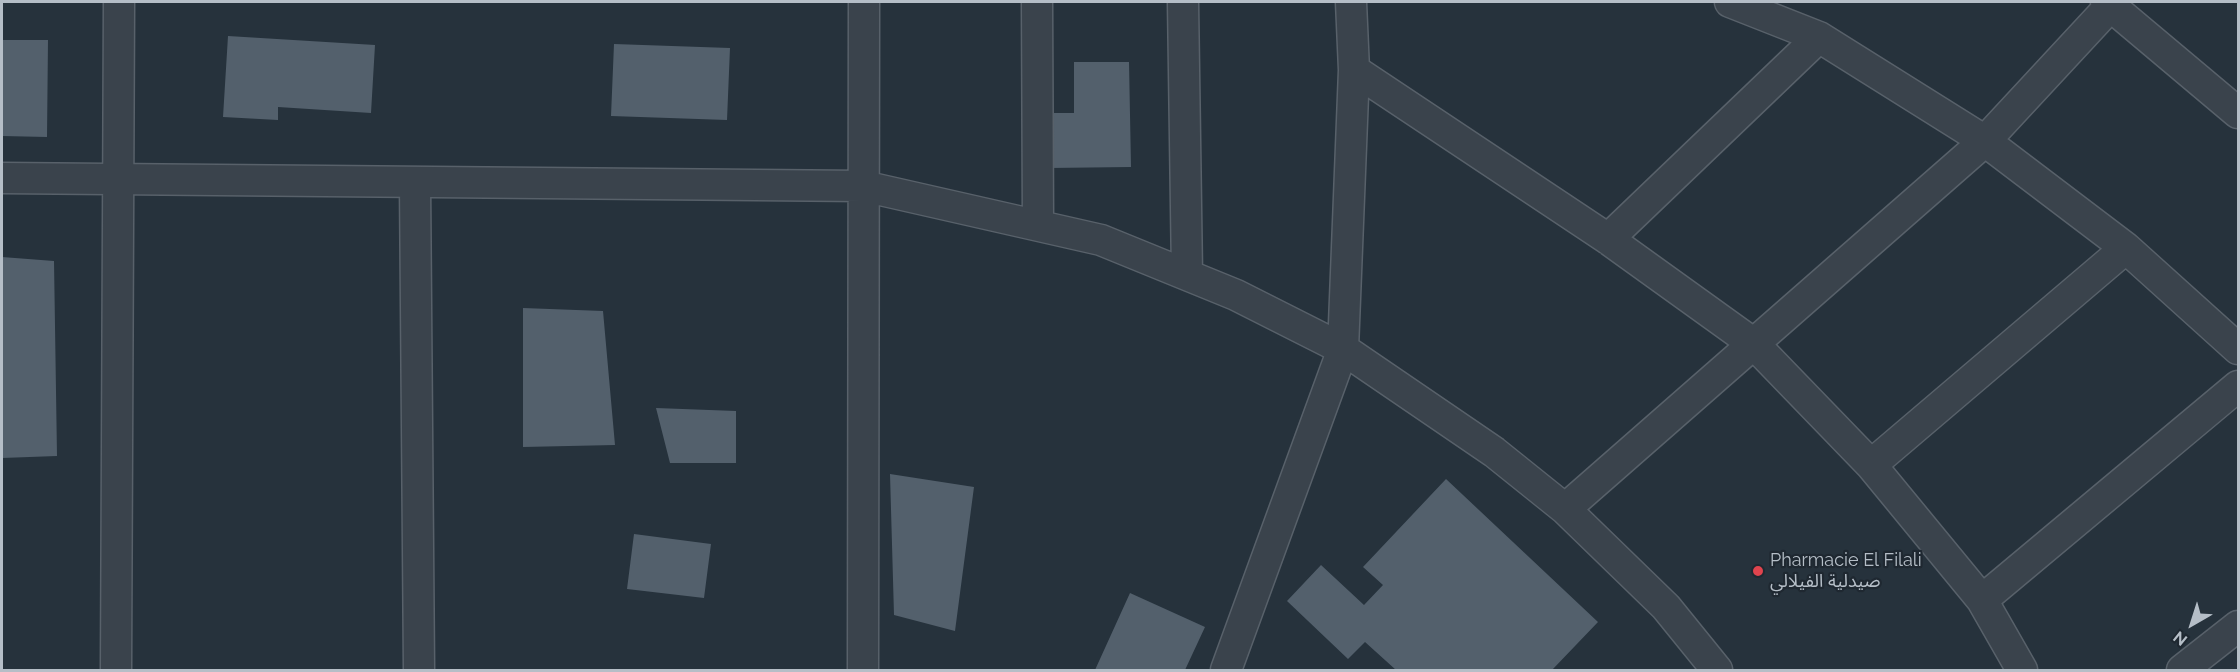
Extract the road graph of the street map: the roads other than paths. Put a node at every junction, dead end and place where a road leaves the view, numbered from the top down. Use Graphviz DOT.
graph roads {
  1 [pos="119,2"];
  2 [pos="864,2"];
  3 [pos="1037,2"];
  4 [pos="1183,2"];
  5 [pos="1351,2"];
  6 [pos="1730,2"];
  7 [pos="2110,2"];
  8 [pos="1819,37"];
  9 [pos="1354,70"];
  10 [pos="2238,113"];
  11 [pos="1986,141"];
  12 [pos="2,178"];
  13 [pos="118,178"];
  14 [pos="415,183"];
  15 [pos="863,186"];
  16 [pos="1038,225"];
  17 [pos="1608,239"];
  18 [pos="2126,248"];
  19 [pos="1187,275"];
  20 [pos="1754,344"];
  21 [pos="1343,349"];
  22 [pos="2238,349"];
  23 [pos="2238,386"];
  24 [pos="1872,465"];
  25 [pos="1565,509"];
  26 [pos="1982,600"];
  27 [pos="2238,626"];
  28 [pos="116,670"];
  29 [pos="419,670"];
  30 [pos="863,670"];
  31 [pos="1226,670"];
  32 [pos="1717,670"];
  33 [pos="2022,670"];
  34 [pos="2182,670"];
  1 -- 13 [label="street"];
  2 -- 15 [label="street"];
  3 -- 16 [label="street"];
  4 -- 19 [label="street"];
  5 -- 9 [label="street"];
  6 -- 8 [label="street"];
  7 -- 10 [label="street"];
  7 -- 11 [label="street"];
  8 -- 11 [label="street"];
  8 -- 17 [label="street"];
  9 -- 17 [label="street"];
  9 -- 21 [label="street"];
  11 -- 18 [label="street"];
  11 -- 20 [label="street"];
  12 -- 13 [label="street"];
  13 -- 14 [label="street"];
  13 -- 28 [label="street"];
  14 -- 15 [label="street"];
  14 -- 29 [label="street"];
  15 -- 16 [label="street"];
  15 -- 30 [label="street"];
  16 -- 19 [label="street"];
  17 -- 20 [label="street"];
  18 -- 22 [label="street"];
  18 -- 24 [label="street"];
  19 -- 21 [label="street"];
  20 -- 24 [label="street"];
  20 -- 25 [label="street"];
  21 -- 25 [label="street"];
  21 -- 31 [label="street"];
  23 -- 26 [label="street"];
  24 -- 26 [label="street"];
  25 -- 32 [label="street"];
  26 -- 33 [label="street"];
  27 -- 34 [label="street"];
}
